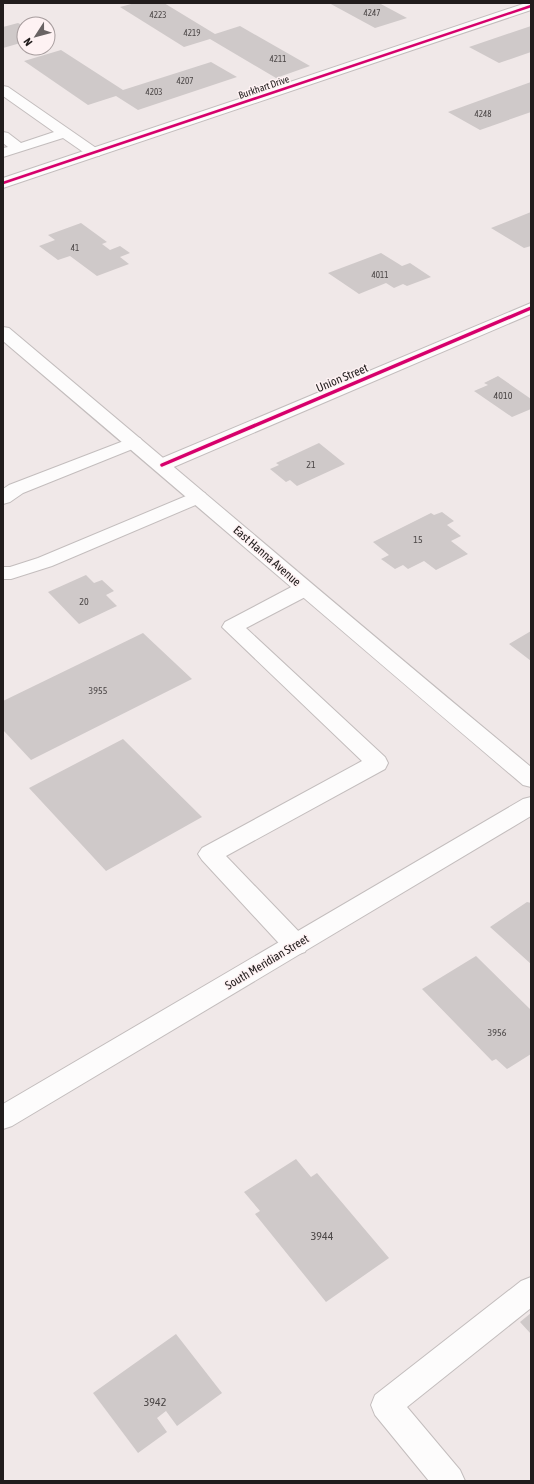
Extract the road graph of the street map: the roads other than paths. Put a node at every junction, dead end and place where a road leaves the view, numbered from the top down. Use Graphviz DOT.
graph roads {
  1 [pos="531,6"];
  2 [pos="3,90"];
  3 [pos="65,133"];
  4 [pos="3,136"];
  5 [pos="19,148"];
  6 [pos="94,152"];
  7 [pos="3,153"];
  8 [pos="3,183"];
  9 [pos="531,308"];
  10 [pos="3,332"];
  11 [pos="134,442"];
  12 [pos="162,465"];
  13 [pos="198,497"];
  14 [pos="3,498"];
  15 [pos="3,573"];
  16 [pos="304,589"];
  17 [pos="531,779"];
  18 [pos="531,805"];
  19 [pos="296,945"];
  20 [pos="3,1118"];
  21 [pos="531,1290"];
  22 [pos="449,1481"];
  1 -- 6 [label="street, Burkhart Drive"];
  2 -- 3 [label="street"];
  3 -- 5 [label="street"];
  3 -- 6 [label="street"];
  4 -- 5 [label="street"];
  5 -- 7 [label="street"];
  6 -- 8 [label="street, Burkhart Drive"];
  9 -- 12 [label="street, Union Street"];
  10 -- 11 [label="street, East Hanna Avenue"];
  11 -- 12 [label="street, East Hanna Avenue"];
  11 -- 14 [label="street"];
  12 -- 13 [label="street, East Hanna Avenue"];
  13 -- 15 [label="street"];
  13 -- 16 [label="street, East Hanna Avenue"];
  16 -- 17 [label="street, East Hanna Avenue"];
  16 -- 19 [label="street"];
  18 -- 19 [label="street, South Meridian Street"];
  19 -- 20 [label="street, South Meridian Street"];
  21 -- 22 [label="street"];
}
